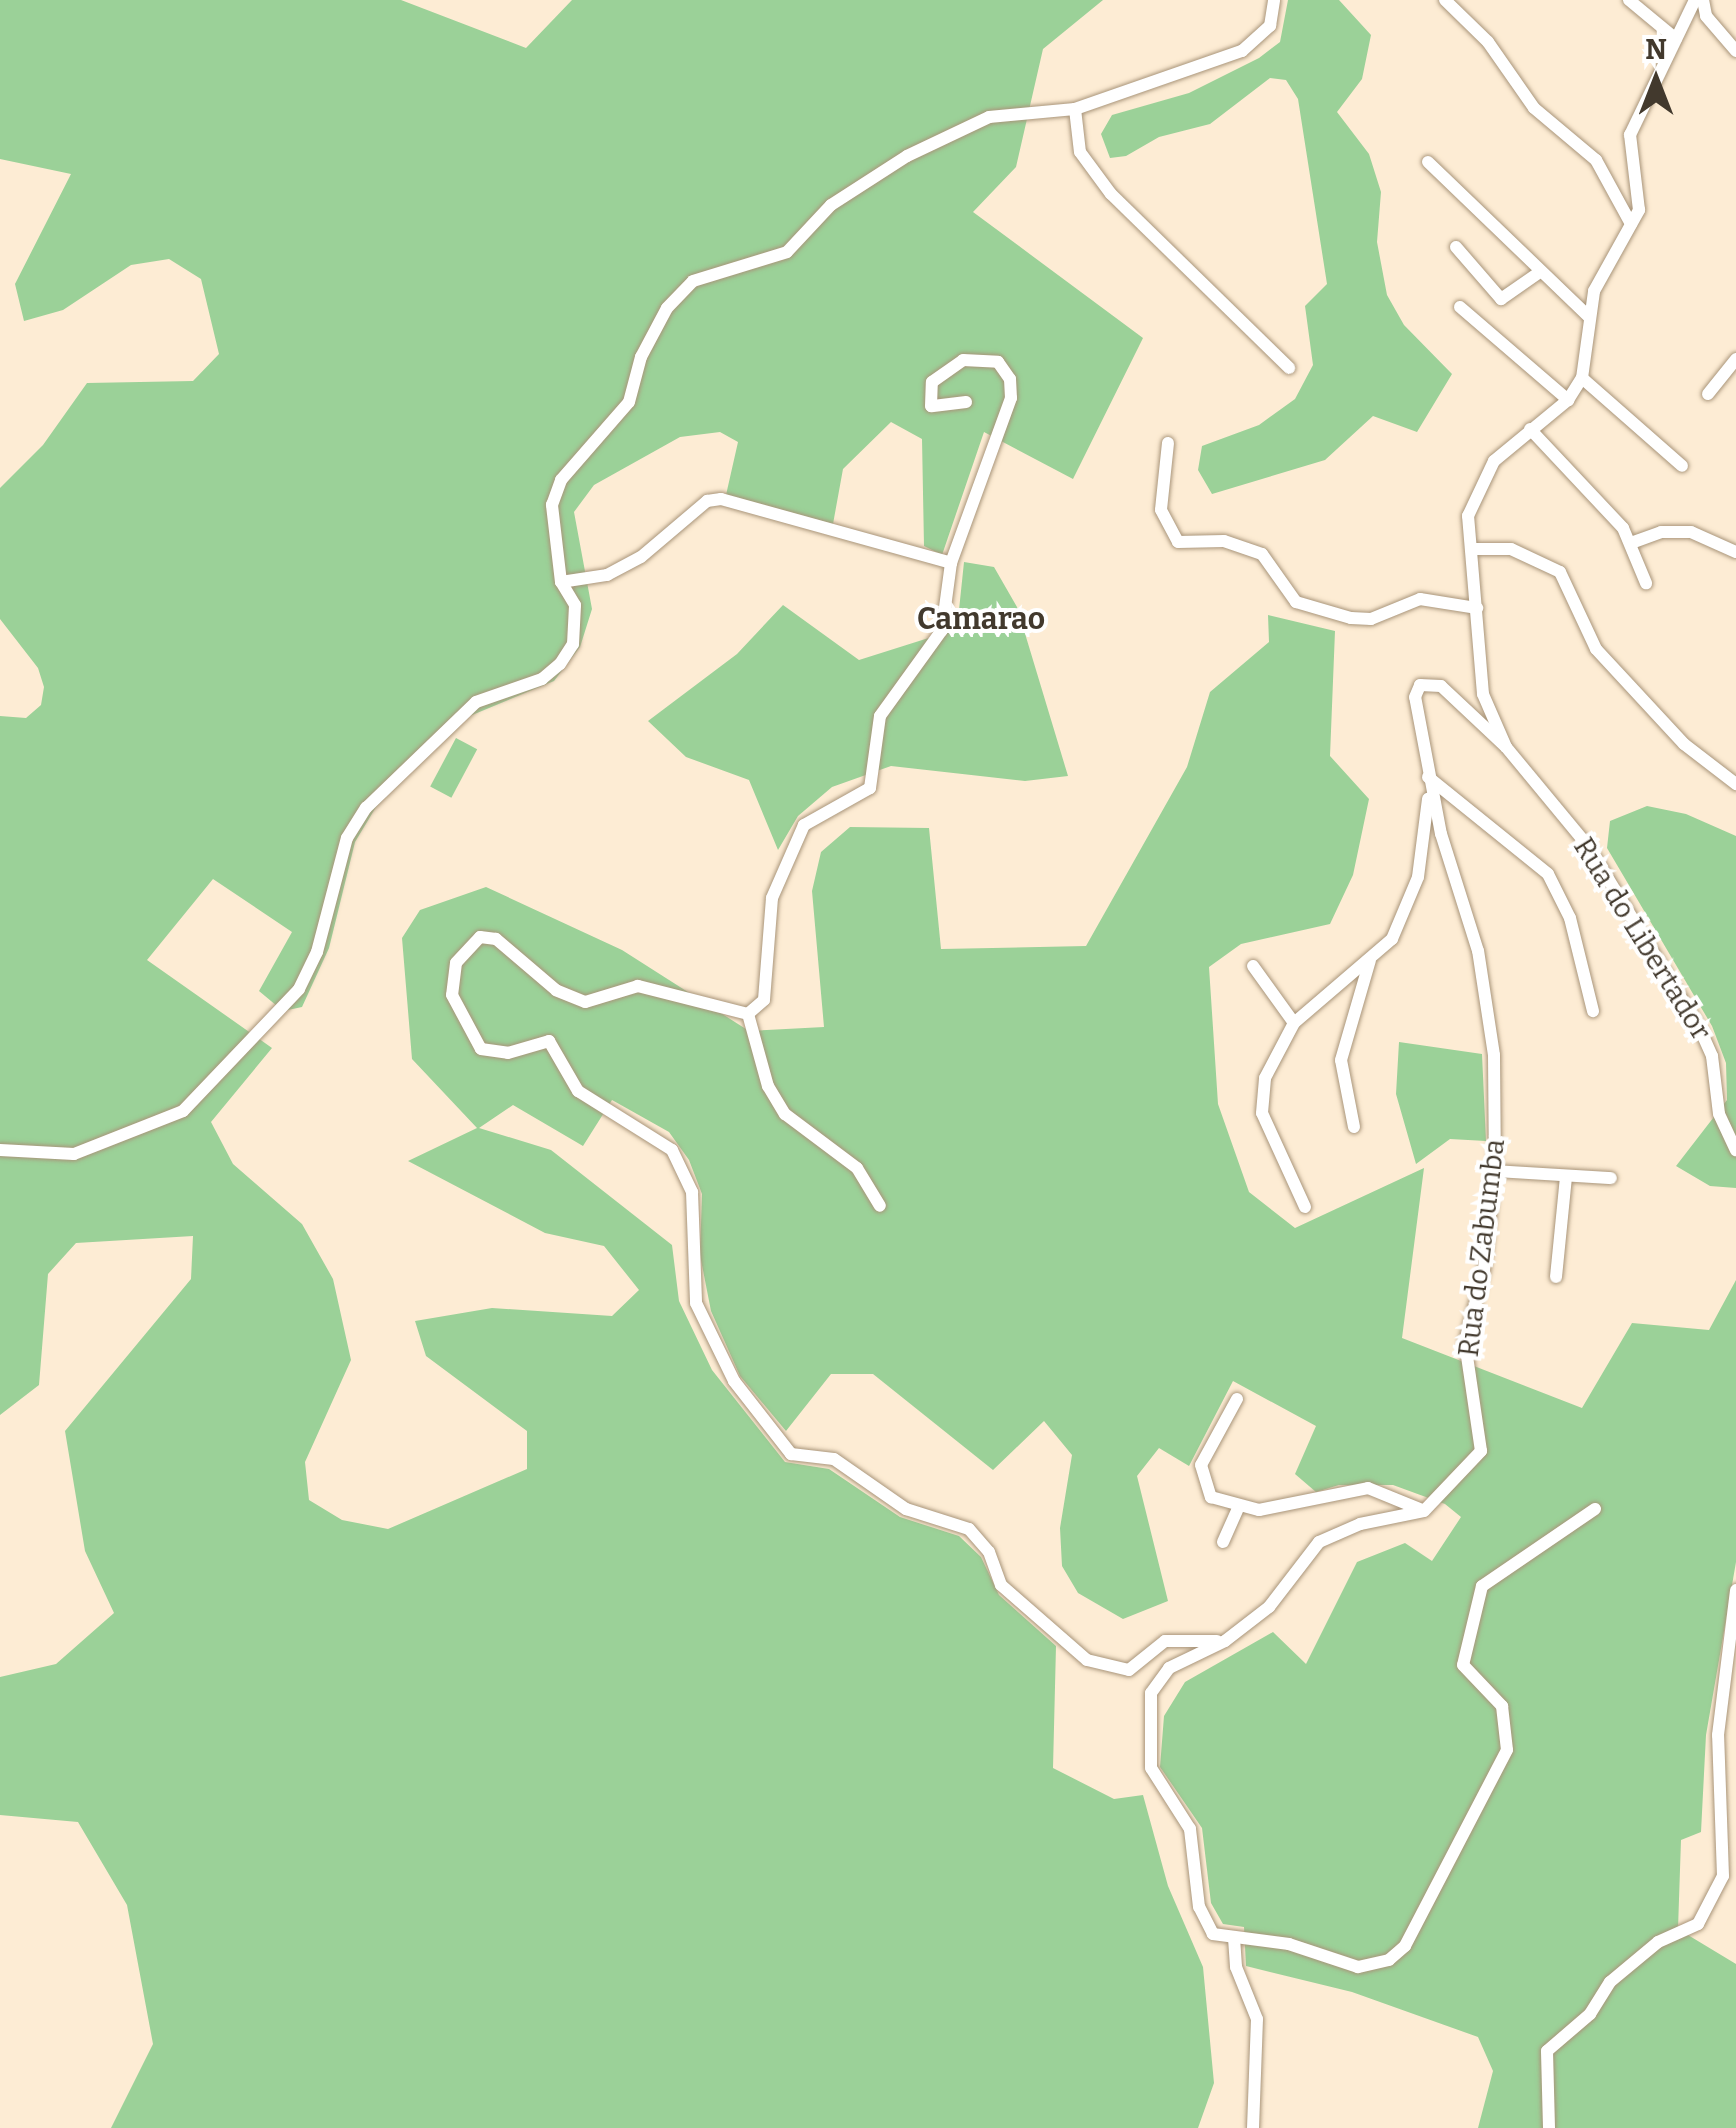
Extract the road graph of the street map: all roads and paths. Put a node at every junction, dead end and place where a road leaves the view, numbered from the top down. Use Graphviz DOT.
graph roads {
  1 [pos="1274,0"];
  2 [pos="1444,0"];
  3 [pos="1629,0"];
  4 [pos="1695,0"];
  5 [pos="1703,0"];
  6 [pos="1676,39"];
  7 [pos="1736,50"];
  8 [pos="1075,108"];
  9 [pos="1428,162"];
  10 [pos="1632,224"];
  11 [pos="1456,247"];
  12 [pos="1537,274"];
  13 [pos="1460,307"];
  14 [pos="1588,316"];
  15 [pos="1736,359"];
  16 [pos="1288,368"];
  17 [pos="1582,378"];
  18 [pos="1708,394"];
  19 [pos="1568,400"];
  20 [pos="966,402"];
  21 [pos="1530,429"];
  22 [pos="1168,443"];
  23 [pos="1682,466"];
  24 [pos="1632,543"];
  25 [pos="1473,550"];
  26 [pos="1736,552"];
  27 [pos="951,563"];
  28 [pos="561,582"];
  29 [pos="1646,583"];
  30 [pos="1477,608"];
  31 [pos="1506,746"];
  32 [pos="1429,782"];
  33 [pos="1736,784"];
  34 [pos="1370,960"];
  35 [pos="1253,966"];
  36 [pos="1593,1010"];
  37 [pos="748,1014"];
  38 [pos="1294,1023"];
  39 [pos="1354,1127"];
  40 [pos="0,1150"];
  41 [pos="1736,1150"];
  42 [pos="1496,1171"];
  43 [pos="1566,1176"];
  44 [pos="1611,1178"];
  45 [pos="880,1206"];
  46 [pos="1305,1207"];
  47 [pos="1556,1277"];
  48 [pos="1237,1399"];
  49 [pos="1238,1508"];
  50 [pos="1595,1509"];
  51 [pos="1424,1511"];
  52 [pos="1222,1542"];
  53 [pos="1736,1590"];
  54 [pos="1225,1641"];
  55 [pos="1234,1938"];
  56 [pos="1253,2128"];
  57 [pos="1549,2128"];
  1 -- 8 [label="street"];
  2 -- 10 [label="street"];
  3 -- 6 [label="street"];
  4 -- 6 [label="street"];
  5 -- 7 [label="street"];
  6 -- 10 [label="street"];
  8 -- 16 [label="street"];
  8 -- 28 [label="street"];
  9 -- 12 [label="street"];
  10 -- 14 [label="street"];
  11 -- 12 [label="street"];
  12 -- 14 [label="street"];
  13 -- 19 [label="street"];
  14 -- 17 [label="street"];
  15 -- 18 [label="street"];
  17 -- 19 [label="street"];
  17 -- 23 [label="street"];
  19 -- 21 [label="street"];
  20 -- 27 [label="street"];
  21 -- 24 [label="street"];
  21 -- 25 [label="street"];
  22 -- 30 [label="street"];
  24 -- 26 [label="street"];
  24 -- 29 [label="street"];
  25 -- 30 [label="street"];
  25 -- 33 [label="street"];
  27 -- 28 [label="street"];
  27 -- 37 [label="street"];
  28 -- 40 [label="street"];
  30 -- 31 [label="street"];
  31 -- 32 [label="street, Rua do Zabumba"];
  31 -- 41 [label="street, Rua do Libertador"];
  32 -- 34 [label="street"];
  32 -- 36 [label="street"];
  32 -- 42 [label="street, Rua do Zabumba"];
  34 -- 38 [label="street"];
  34 -- 39 [label="street"];
  35 -- 38 [label="street"];
  37 -- 45 [label="street"];
  37 -- 54 [label="street"];
  38 -- 46 [label="street"];
  42 -- 43 [label="street"];
  42 -- 51 [label="street, Rua do Zabumba"];
  43 -- 44 [label="street"];
  43 -- 47 [label="street"];
  48 -- 49 [label="street"];
  49 -- 51 [label="street"];
  49 -- 52 [label="street"];
  50 -- 55 [label="street"];
  51 -- 54 [label="street"];
  53 -- 57 [label="street"];
  54 -- 55 [label="street"];
  55 -- 56 [label="street"];
}
